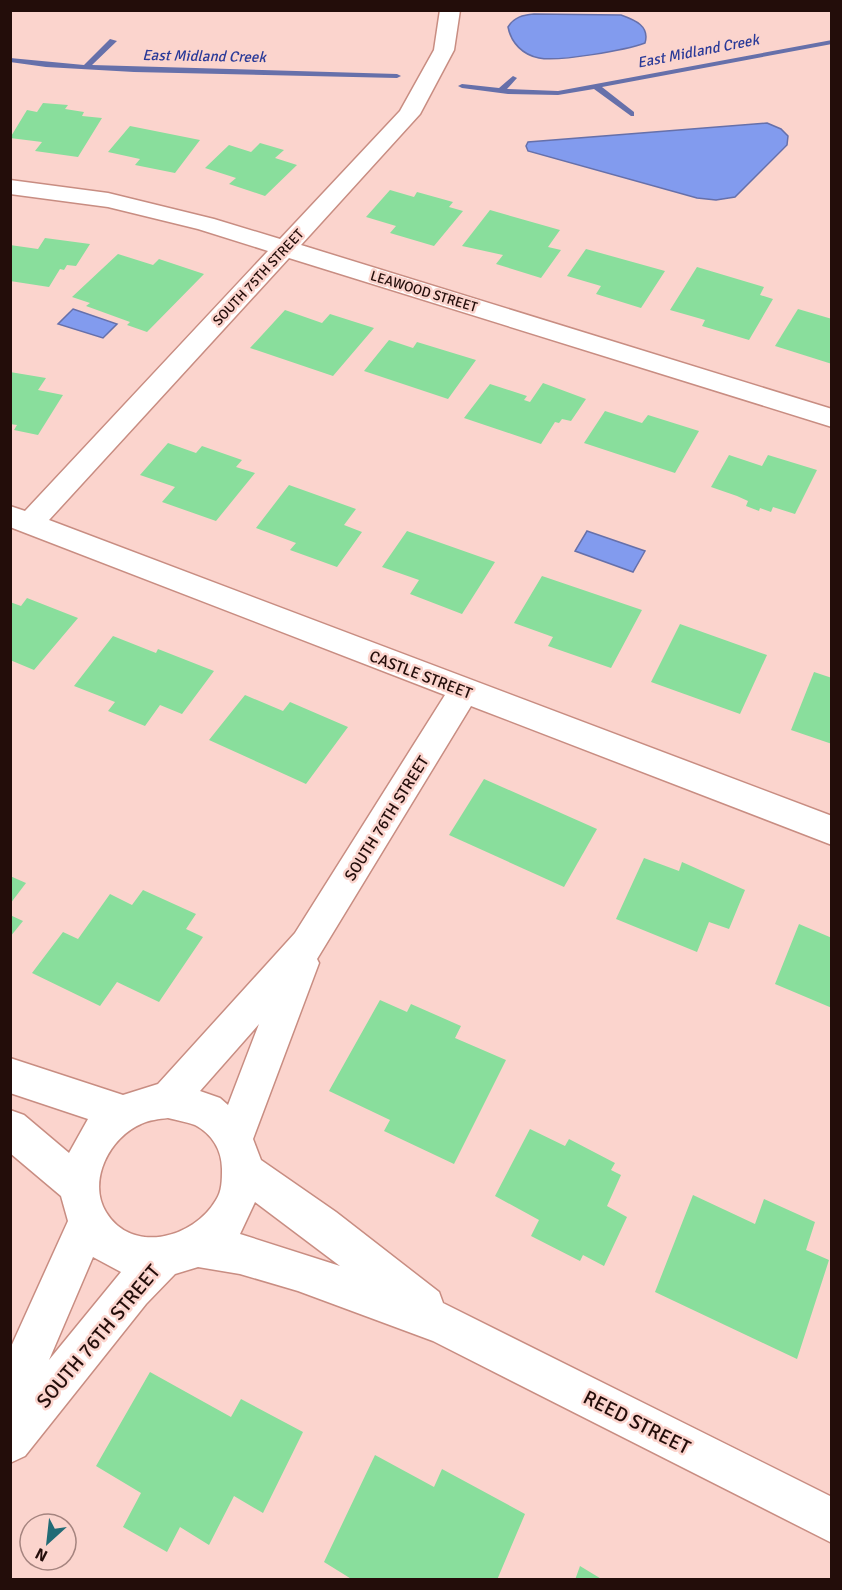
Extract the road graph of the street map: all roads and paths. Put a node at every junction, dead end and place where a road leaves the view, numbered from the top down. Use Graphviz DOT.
graph roads {
  1 [pos="450,10"];
  2 [pos="10,187"];
  3 [pos="285,248"];
  4 [pos="831,418"];
  5 [pos="21,519"];
  6 [pos="464,691"];
  7 [pos="831,831"];
  8 [pos="308,944"];
  9 [pos="10,1075"];
  10 [pos="168,1100"];
  11 [pos="124,1113"];
  12 [pos="10,1128"];
  13 [pos="239,1154"];
  14 [pos="84,1205"];
  15 [pos="180,1253"];
  16 [pos="443,1324"];
  17 [pos="10,1399"];
  18 [pos="10,1441"];
  19 [pos="831,1521"];
  1 -- 3 [label="street, SOUTH 75TH STREET"];
  2 -- 3 [label="street, LEAWOOD STREET"];
  3 -- 4 [label="street, LEAWOOD STREET"];
  3 -- 5 [label="street, SOUTH 75TH STREET"];
  5 -- 6 [label="street, CASTLE STREET"];
  6 -- 7 [label="street, CASTLE STREET"];
  6 -- 8 [label="street, SOUTH 76TH STREET"];
  8 -- 10 [label="street, SOUTH 76TH STREET"];
  8 -- 13 [label="street, SOUTH 76TH STREET"];
  9 -- 11 [label="street"];
  10 -- 11 [label="street"];
  10 -- 13 [label="street"];
  11 -- 14 [label="street"];
  12 -- 14 [label="street"];
  13 -- 15 [label="street"];
  13 -- 16 [label="street, REED STREET"];
  14 -- 15 [label="street"];
  14 -- 17 [label="street, SOUTH 76TH STREET"];
  15 -- 16 [label="street, REED STREET"];
  15 -- 18 [label="street, SOUTH 76TH STREET"];
  16 -- 19 [label="street, REED STREET"];
}
